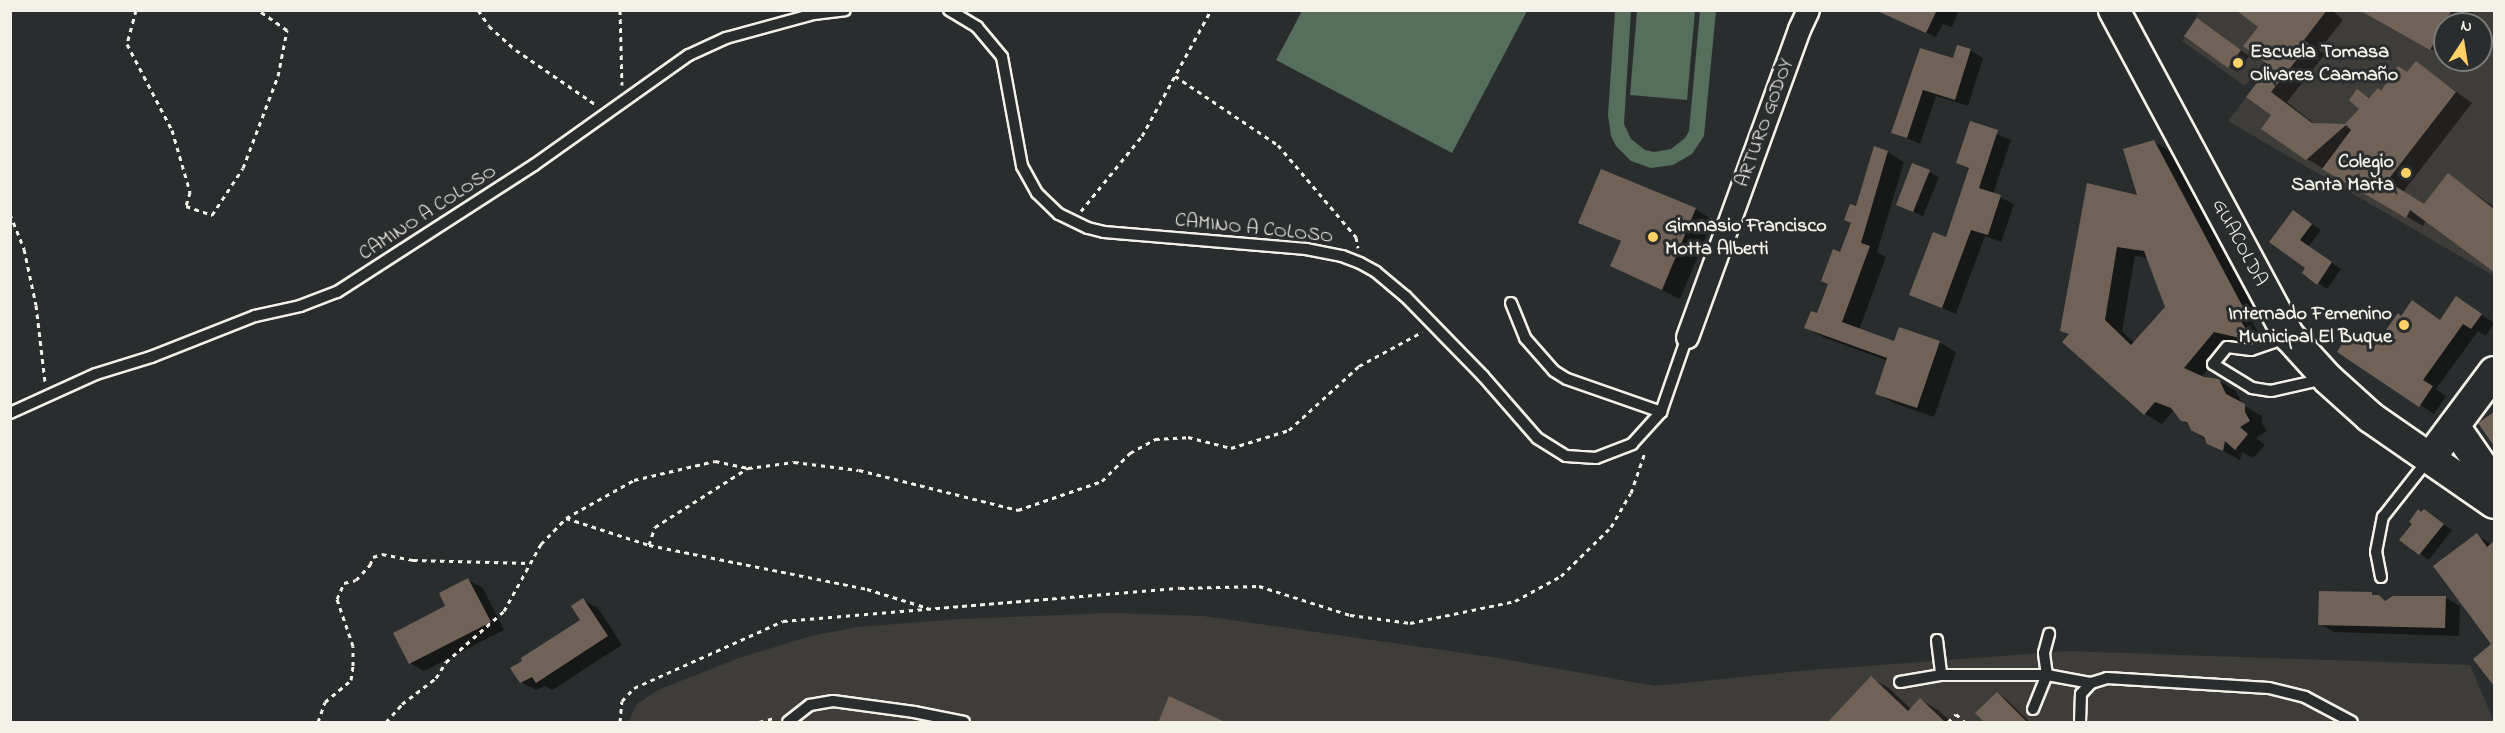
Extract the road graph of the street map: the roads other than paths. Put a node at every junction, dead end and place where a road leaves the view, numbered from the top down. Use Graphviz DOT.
graph roads {
  1 [pos="845,10"];
  2 [pos="949,10"];
  3 [pos="1808,10"];
  4 [pos="2114,10"];
  5 [pos="1511,303"];
  6 [pos="2289,336"];
  7 [pos="1687,337"];
  8 [pos="2494,372"];
  9 [pos="2328,379"];
  10 [pos="10,413"];
  11 [pos="1658,416"];
  12 [pos="2454,426"];
  13 [pos="2430,458"];
  14 [pos="2494,484"];
  15 [pos="2494,503"];
  16 [pos="2381,577"];
  17 [pos="2049,634"];
  18 [pos="1937,640"];
  19 [pos="1941,675"];
  20 [pos="2047,675"];
  21 [pos="1900,682"];
  22 [pos="2091,683"];
  23 [pos="2033,708"];
  24 [pos="788,723"];
  25 [pos="964,723"];
  26 [pos="2080,723"];
  27 [pos="2352,723"];
  1 -- 10 [label="lane, CAMINO A COLOSO"];
  2 -- 11 [label="lane, CAMINO A COLOSO"];
  3 -- 7 [label="street, ARTURO GODOY"];
  4 -- 6 [label="street, GUACOLDA"];
  5 -- 11 [label="lane"];
  6 -- 9 [label="street, GUACOLDA"];
  6 -- 9 [label="lane"];
  7 -- 11 [label="lane, CAMINO A COLOSO"];
  8 -- 12 [label="street"];
  9 -- 13 [label="street, GUACOLDA"];
  12 -- 13 [label="street"];
  12 -- 14 [label="street"];
  13 -- 15 [label="street, GUACOLDA"];
  13 -- 16 [label="lane"];
  17 -- 20 [label="lane"];
  18 -- 19 [label="lane"];
  19 -- 20 [label="lane"];
  19 -- 21 [label="lane"];
  20 -- 22 [label="lane"];
  20 -- 23 [label="lane"];
  22 -- 26 [label="lane"];
  22 -- 27 [label="lane"];
  24 -- 25 [label="lane"];
}
